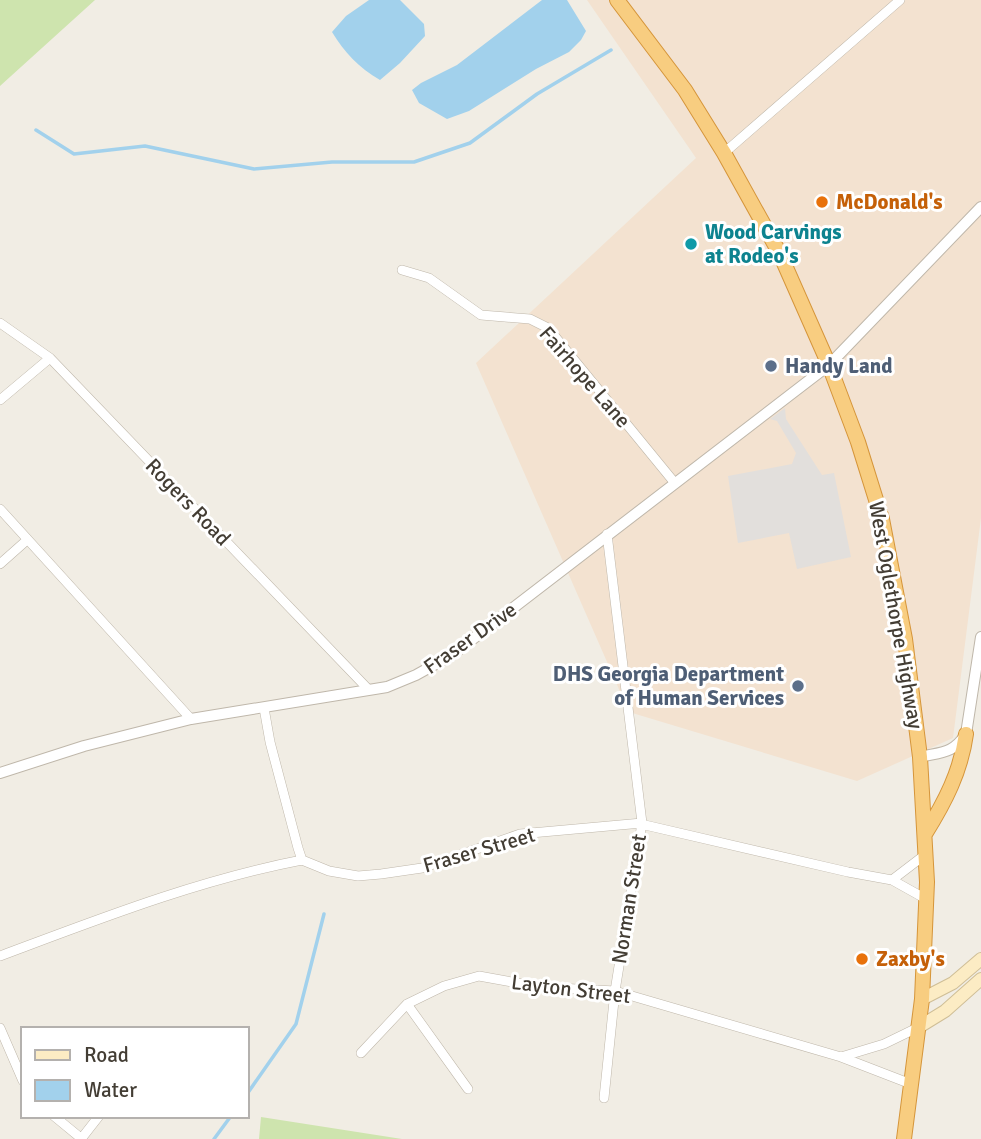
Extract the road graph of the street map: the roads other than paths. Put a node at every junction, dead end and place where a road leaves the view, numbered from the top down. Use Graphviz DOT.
graph roads {
  1 [pos="617,0"];
  2 [pos="900,0"];
  3 [pos="724,153"];
  4 [pos="981,207"];
  5 [pos="402,270"];
  6 [pos="0,323"];
  7 [pos="50,358"];
  8 [pos="829,365"];
  9 [pos="0,400"];
  10 [pos="674,482"];
  11 [pos="0,509"];
  12 [pos="607,534"];
  13 [pos="27,540"];
  14 [pos="0,564"];
  15 [pos="981,637"];
  16 [pos="368,689"];
  17 [pos="264,708"];
  18 [pos="191,719"];
  19 [pos="965,734"];
  20 [pos="920,757"];
  21 [pos="0,773"];
  22 [pos="642,823"];
  23 [pos="925,834"];
  24 [pos="926,854"];
  25 [pos="302,859"];
  26 [pos="892,880"];
  27 [pos="926,899"];
  28 [pos="0,956"];
  29 [pos="981,959"];
  30 [pos="981,979"];
  31 [pos="615,991"];
  32 [pos="922,999"];
  33 [pos="407,1004"];
  34 [pos="919,1027"];
  35 [pos="0,1028"];
  36 [pos="361,1053"];
  37 [pos="841,1057"];
  38 [pos="21,1076"];
  39 [pos="911,1084"];
  40 [pos="467,1089"];
  41 [pos="604,1098"];
  42 [pos="56,1118"];
  43 [pos="97,1118"];
  44 [pos="81,1139"];
  45 [pos="904,1139"];
  1 -- 3 [label="highway, West Oglethorpe Highway"];
  2 -- 3 [label="street"];
  3 -- 8 [label="highway, West Oglethorpe Highway"];
  4 -- 8 [label="street, Fraser Drive"];
  5 -- 10 [label="street, Fairhope Lane"];
  6 -- 7 [label="street, Rogers Road"];
  7 -- 9 [label="street"];
  7 -- 16 [label="street, Rogers Road"];
  8 -- 10 [label="street, Fraser Drive"];
  8 -- 20 [label="highway, West Oglethorpe Highway"];
  10 -- 12 [label="street, Fraser Drive"];
  11 -- 13 [label="street"];
  12 -- 16 [label="street, Fraser Drive"];
  12 -- 22 [label="street, Norman Street"];
  13 -- 14 [label="street"];
  13 -- 18 [label="street"];
  15 -- 19 [label="street"];
  16 -- 17 [label="street, Fraser Drive"];
  17 -- 18 [label="street, Fraser Drive"];
  17 -- 25 [label="street"];
  18 -- 21 [label="street, Fraser Drive"];
  19 -- 20 [label="street"];
  19 -- 23 [label="highway"];
  20 -- 23 [label="highway, West Oglethorpe Highway"];
  22 -- 25 [label="street, Fraser Street"];
  22 -- 26 [label="street, Fraser Street"];
  22 -- 31 [label="street, Norman Street"];
  23 -- 24 [label="highway, West Oglethorpe Highway"];
  24 -- 26 [label="street"];
  24 -- 27 [label="highway, West Oglethorpe Highway"];
  25 -- 28 [label="street"];
  26 -- 27 [label="street, Fraser Street"];
  27 -- 32 [label="highway, West Oglethorpe Highway"];
  29 -- 32 [label="main road"];
  30 -- 34 [label="main road"];
  31 -- 33 [label="street, Layton Street"];
  31 -- 37 [label="street, Layton Street"];
  31 -- 41 [label="street, Norman Street"];
  32 -- 34 [label="highway, West Oglethorpe Highway"];
  33 -- 36 [label="street, Layton Street"];
  33 -- 40 [label="street"];
  34 -- 37 [label="street"];
  34 -- 39 [label="highway, West Oglethorpe Highway"];
  35 -- 38 [label="street"];
  37 -- 39 [label="street, Layton Street"];
  39 -- 45 [label="highway, West Oglethorpe Highway"];
  42 -- 44 [label="street"];
  43 -- 44 [label="street"];
}
